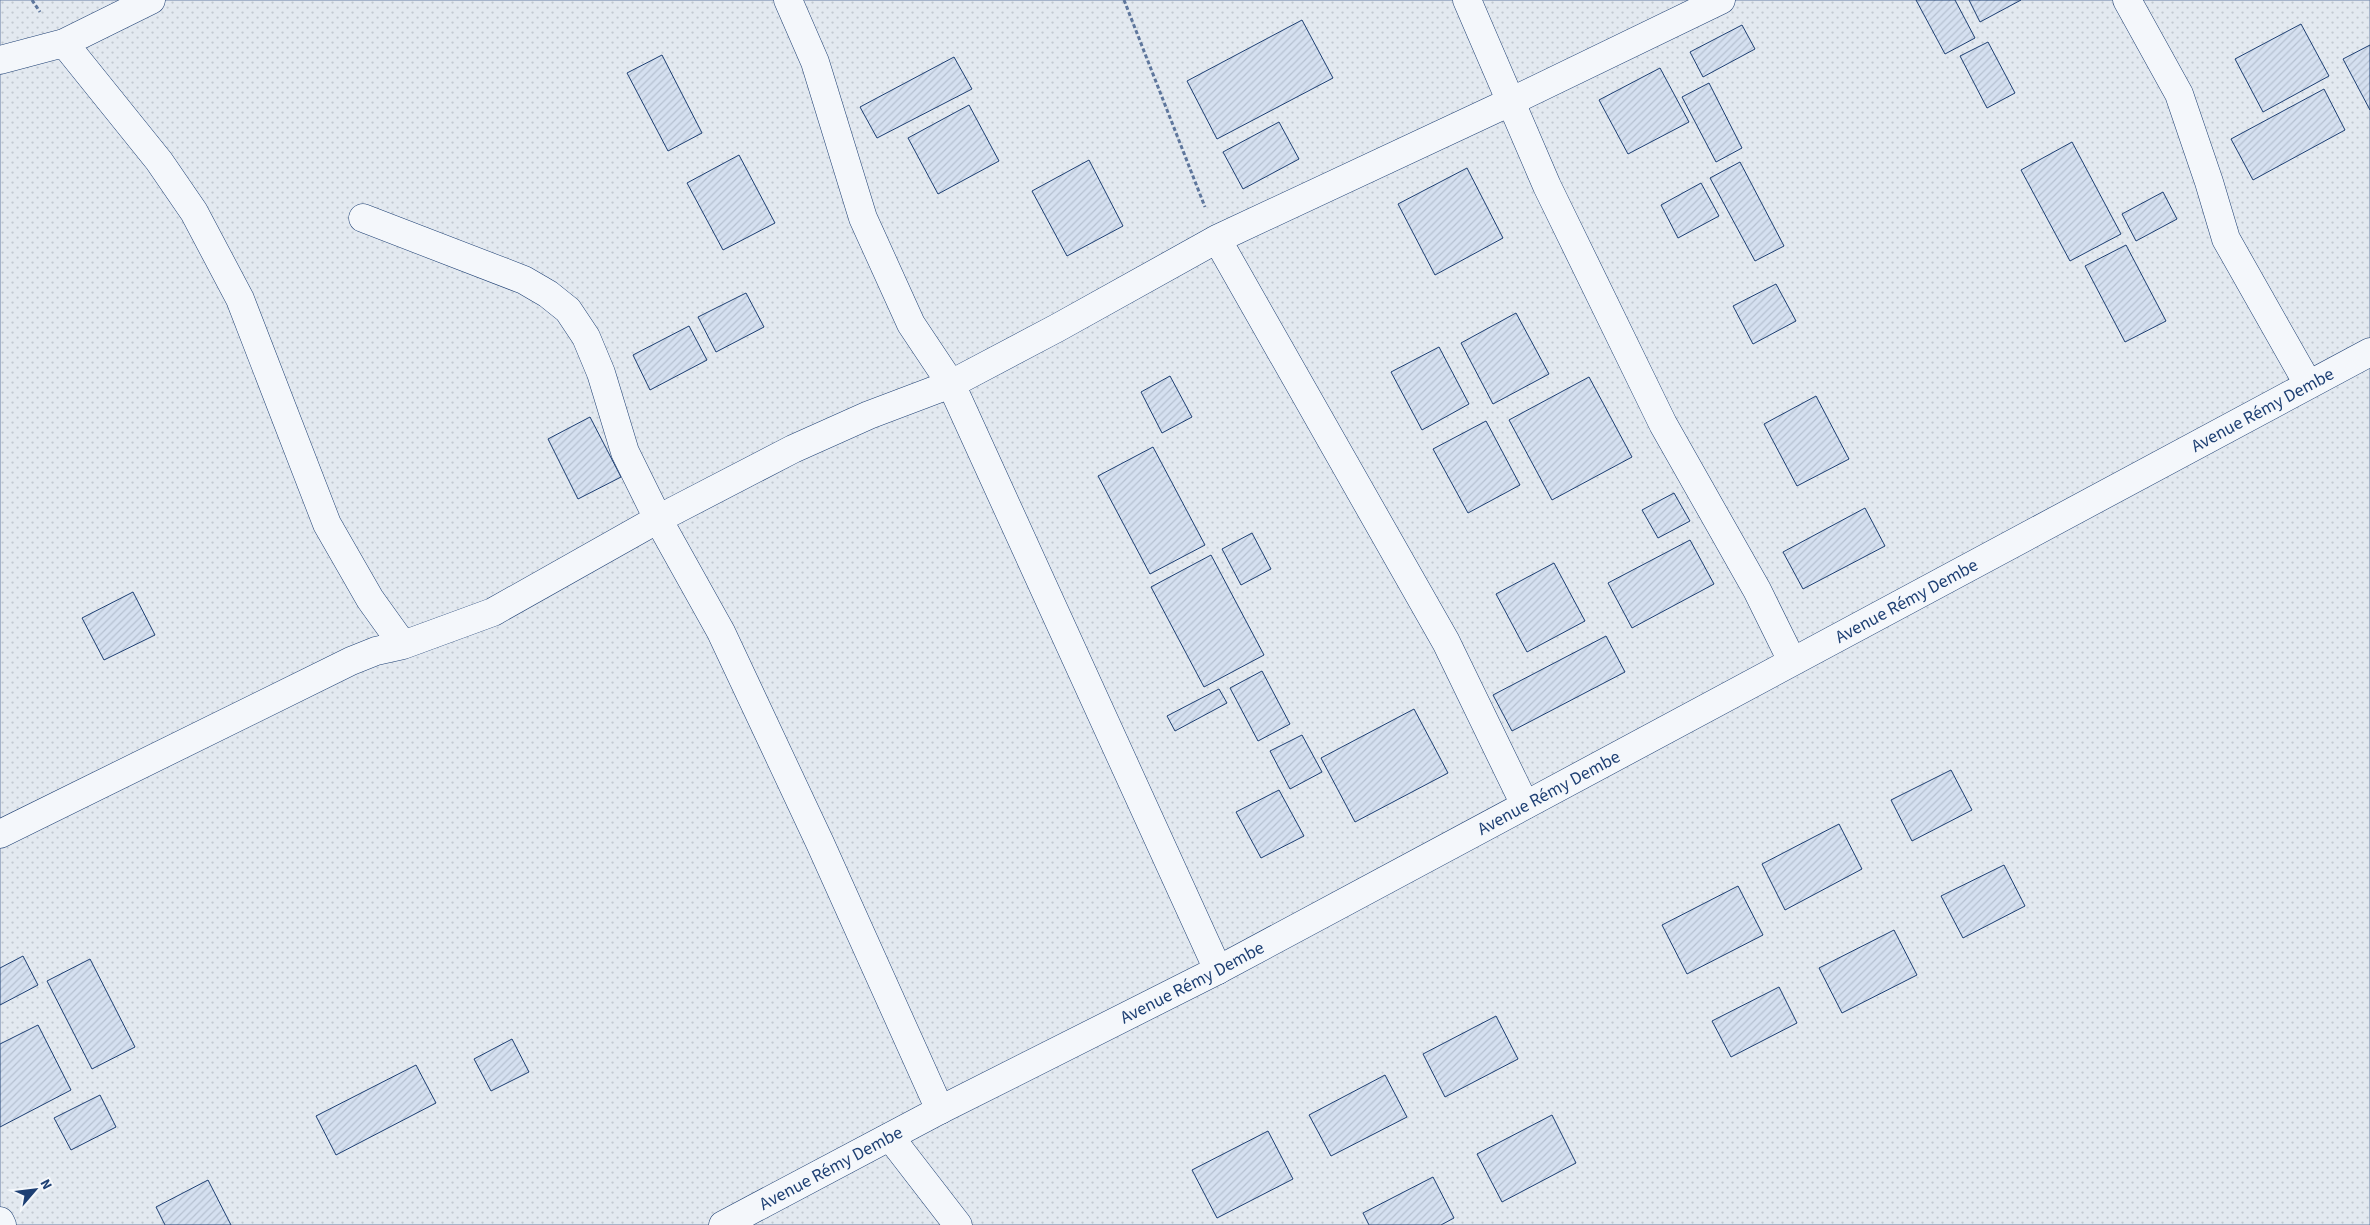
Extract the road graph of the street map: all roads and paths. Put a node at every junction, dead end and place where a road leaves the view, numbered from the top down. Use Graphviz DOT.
graph roads {
  1 [pos="151,0"];
  2 [pos="788,0"];
  3 [pos="1124,0"];
  4 [pos="1467,0"];
  5 [pos="1721,0"];
  6 [pos="2127,0"];
  7 [pos="64,43"];
  8 [pos="0,60"];
  9 [pos="1510,102"];
  10 [pos="362,218"];
  11 [pos="1217,240"];
  12 [pos="2370,352"];
  13 [pos="951,384"];
  14 [pos="2308,384"];
  15 [pos="658,519"];
  16 [pos="403,645"];
  17 [pos="1792,661"];
  18 [pos="1525,805"];
  19 [pos="0,834"];
  20 [pos="1218,970"];
  21 [pos="940,1110"];
  22 [pos="890,1137"];
  23 [pos="0,1221"];
  24 [pos="2,1225"];
  25 [pos="723,1225"];
  26 [pos="958,1225"];
  1 -- 7 [label="street"];
  2 -- 13 [label="street"];
  3 -- 11 [label="path"];
  4 -- 9 [label="street"];
  5 -- 9 [label="street"];
  6 -- 14 [label="street"];
  7 -- 8 [label="street"];
  7 -- 16 [label="street"];
  9 -- 11 [label="street"];
  9 -- 17 [label="street"];
  10 -- 15 [label="street"];
  11 -- 13 [label="street"];
  11 -- 18 [label="street"];
  12 -- 14 [label="street, Avenue Rémy Dembe"];
  13 -- 15 [label="street"];
  13 -- 20 [label="street"];
  14 -- 17 [label="street, Avenue Rémy Dembe"];
  15 -- 16 [label="street"];
  15 -- 21 [label="street"];
  16 -- 19 [label="street"];
  17 -- 18 [label="street, Avenue Rémy Dembe"];
  18 -- 20 [label="street, Avenue Rémy Dembe"];
  20 -- 21 [label="street, Avenue Rémy Dembe"];
  21 -- 22 [label="street, Avenue Rémy Dembe"];
  22 -- 25 [label="street, Avenue Rémy Dembe"];
  22 -- 26 [label="street"];
  23 -- 24 [label="street"];
}
